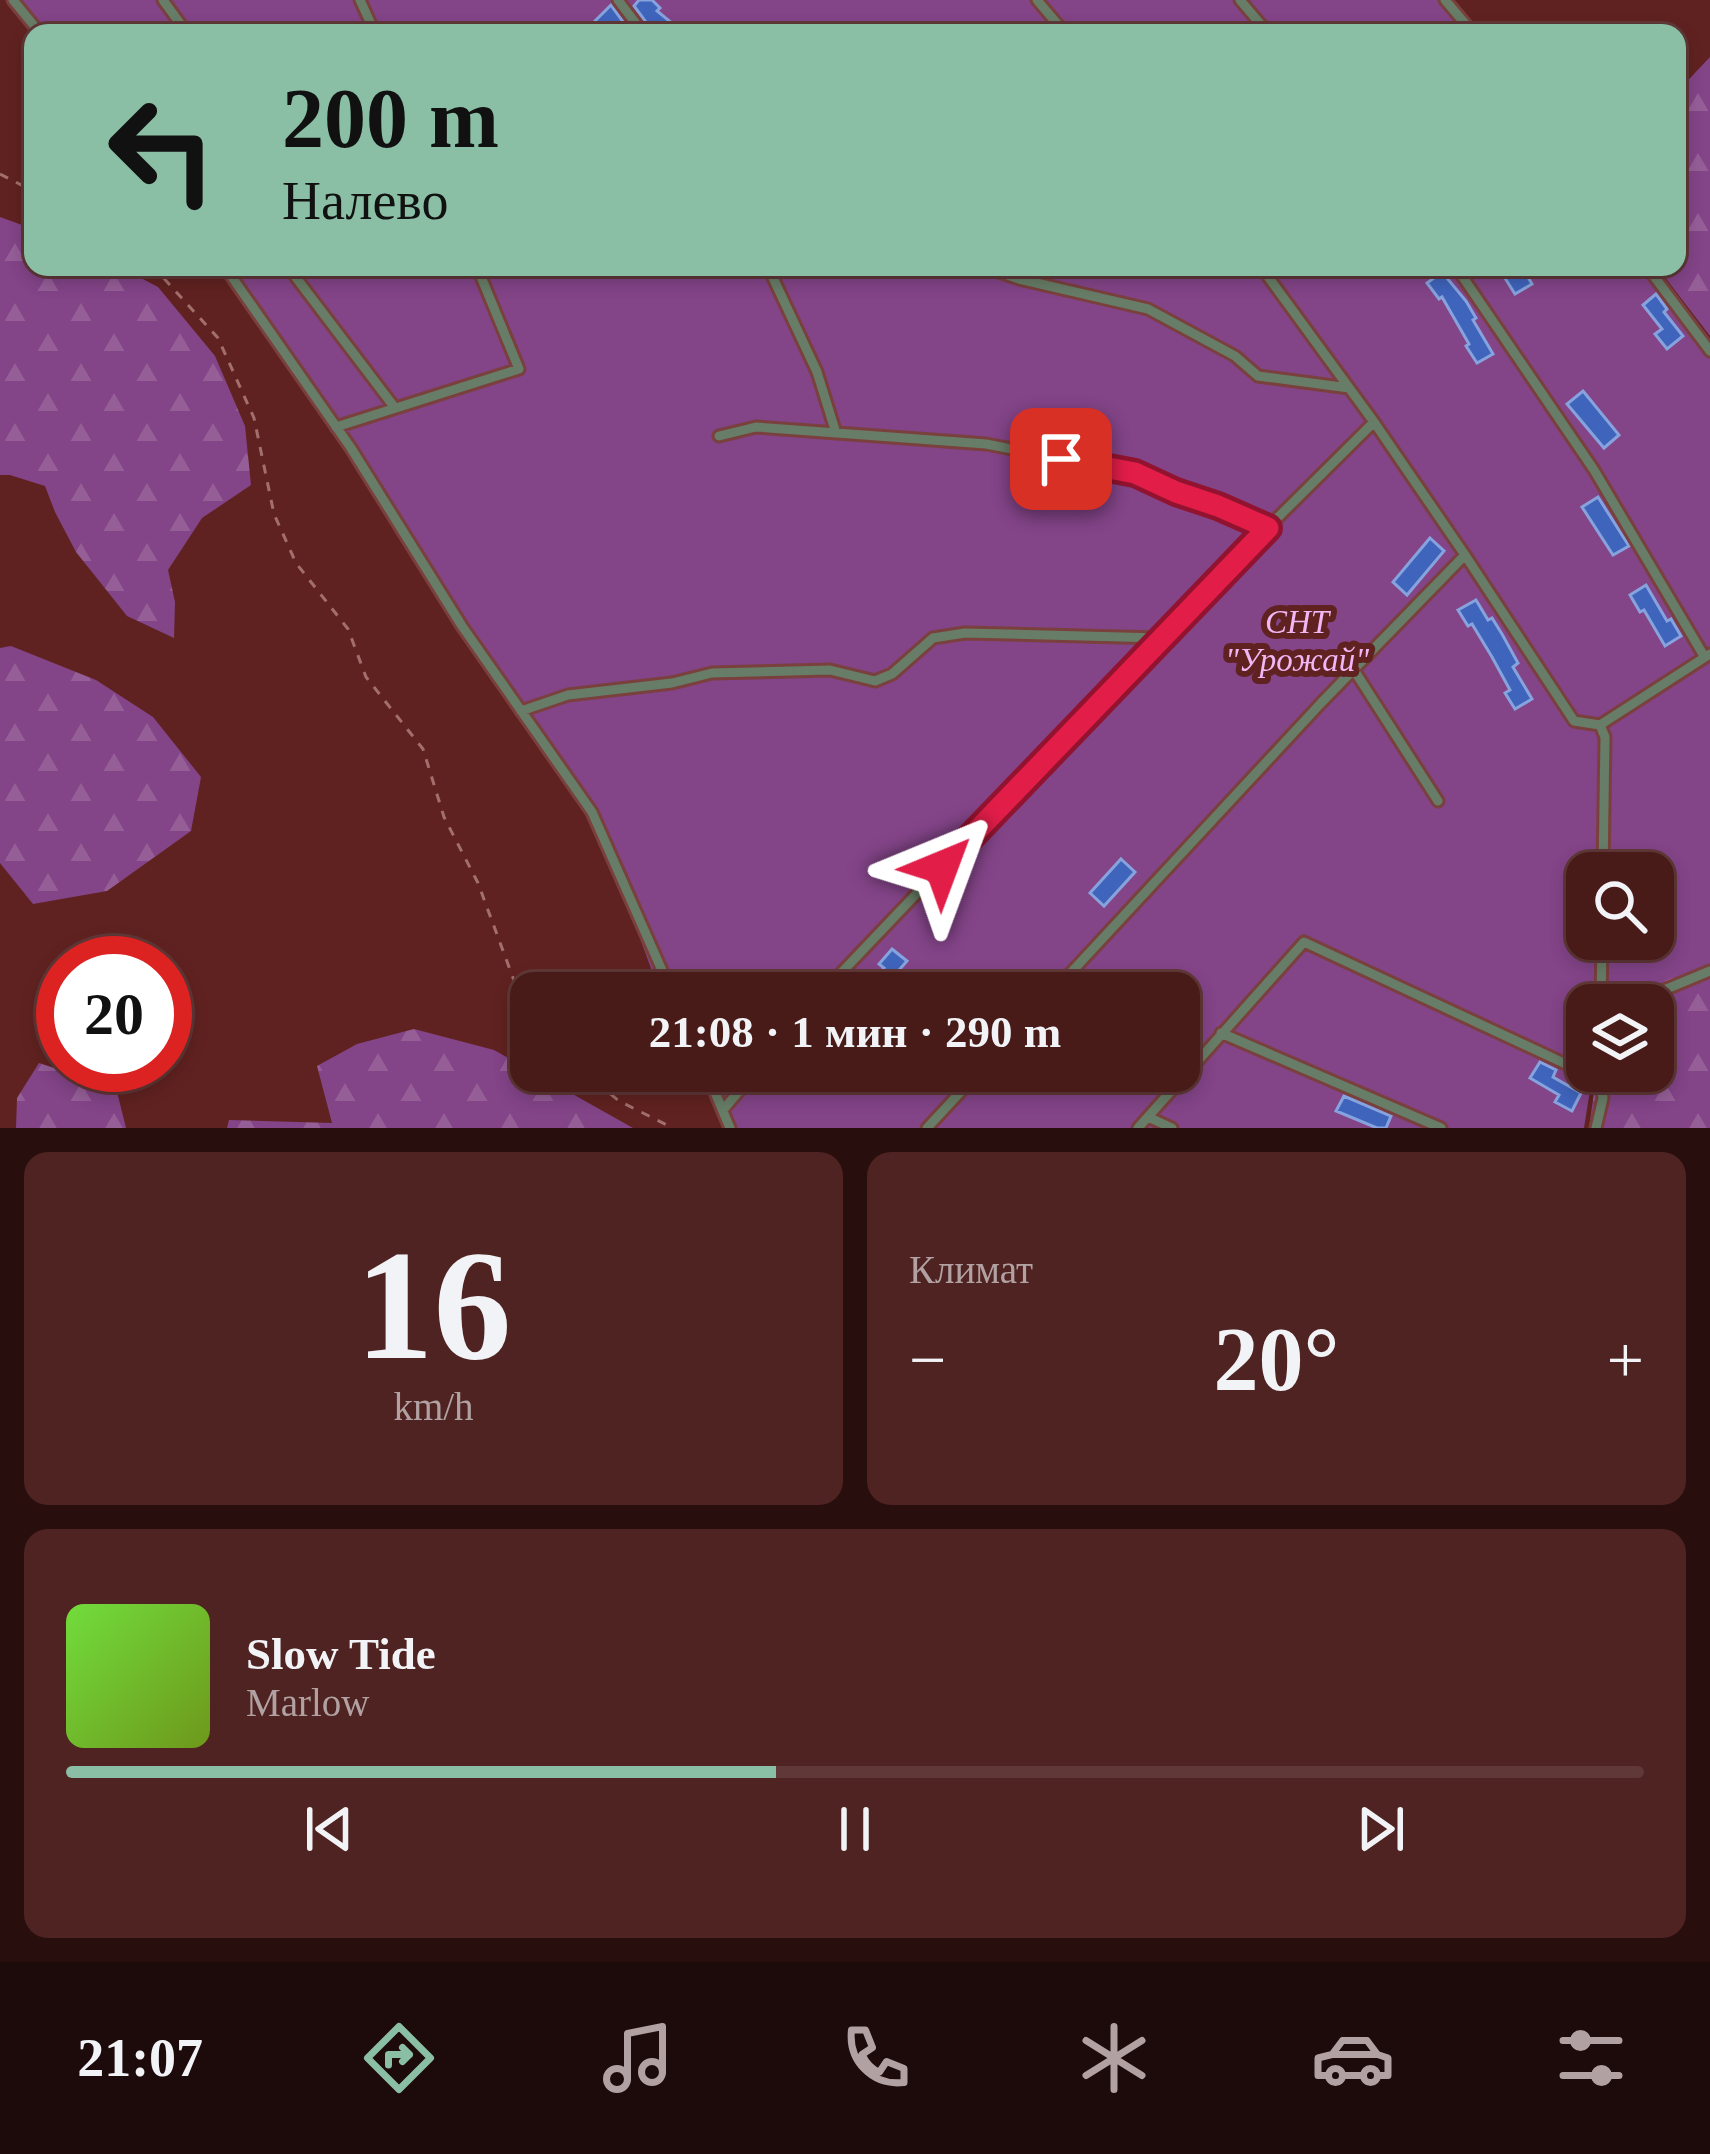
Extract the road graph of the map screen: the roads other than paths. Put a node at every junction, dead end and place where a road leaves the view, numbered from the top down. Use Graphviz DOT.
graph roads {
  1 [pos="13,0"];
  2 [pos="618,0"];
  3 [pos="1036,0"];
  4 [pos="1240,0"];
  5 [pos="1445,0"];
  6 [pos="33,24"];
  7 [pos="636,24"];
  8 [pos="1057,24"];
  9 [pos="1260,24"];
  10 [pos="1465,24"];
  11 [pos="231,276"];
  12 [pos="296,276"];
  13 [pos="482,276"];
  14 [pos="772,276"];
  15 [pos="1008,276"];
  16 [pos="1268,276"];
  17 [pos="1462,276"];
  18 [pos="1654,276"];
  19 [pos="1710,351"];
  20 [pos="1349,388"];
  21 [pos="395,408"];
  22 [pos="1374,422"];
  23 [pos="336,427"];
  24 [pos="836,434"];
  25 [pos="719,436"];
  26 [pos="1268,528"];
  27 [pos="1466,555"];
  28 [pos="1160,638"];
  29 [pos="1707,655"];
  30 [pos="1354,670"];
  31 [pos="521,711"];
  32 [pos="1600,725"];
  33 [pos="1438,801"];
  34 [pos="1603,852"];
  35 [pos="1710,971"];
  36 [pos="663,972"];
  37 [pos="842,972"];
  38 [pos="1072,972"];
  39 [pos="1674,986"];
  40 [pos="1221,1034"];
  41 [pos="1566,1058"];
  42 [pos="715,1092"];
  43 [pos="738,1092"];
  44 [pos="960,1092"];
  45 [pos="1602,1092"];
  46 [pos="723,1110"];
  47 [pos="1148,1117"];
  48 [pos="730,1128"];
  49 [pos="927,1128"];
  50 [pos="1138,1128"];
  51 [pos="1172,1128"];
  52 [pos="1441,1128"];
  53 [pos="1596,1128"];
  1 -- 6 [label="lane"];
  2 -- 7 [label="lane"];
  3 -- 8 [label="lane"];
  4 -- 9 [label="lane"];
  5 -- 10 [label="lane"];
  11 -- 23 [label="lane"];
  12 -- 21 [label="lane"];
  13 -- 21 [label="lane"];
  14 -- 24 [label="lane"];
  15 -- 20 [label="lane"];
  16 -- 20 [label="lane"];
  17 -- 29 [label="lane"];
  18 -- 19 [label="lane"];
  20 -- 22 [label="lane"];
  21 -- 23 [label="lane"];
  22 -- 26 [label="lane"];
  22 -- 27 [label="lane"];
  23 -- 31 [label="lane"];
  24 -- 25 [label="lane"];
  24 -- 26 [label="lane"];
  26 -- 28 [label="lane"];
  27 -- 30 [label="lane"];
  27 -- 32 [label="lane"];
  28 -- 31 [label="lane"];
  28 -- 37 [label="lane"];
  29 -- 32 [label="lane"];
  30 -- 33 [label="lane"];
  30 -- 38 [label="lane"];
  31 -- 36 [label="lane"];
  32 -- 34 [label="lane"];
  35 -- 39 [label="lane"];
  40 -- 41 [label="lane"];
  40 -- 47 [label="lane"];
  40 -- 52 [label="lane"];
  42 -- 46 [label="lane"];
  43 -- 46 [label="lane"];
  44 -- 49 [label="lane"];
  45 -- 53 [label="lane"];
  46 -- 48 [label="lane"];
  47 -- 50 [label="lane"];
  47 -- 51 [label="lane"];
}
